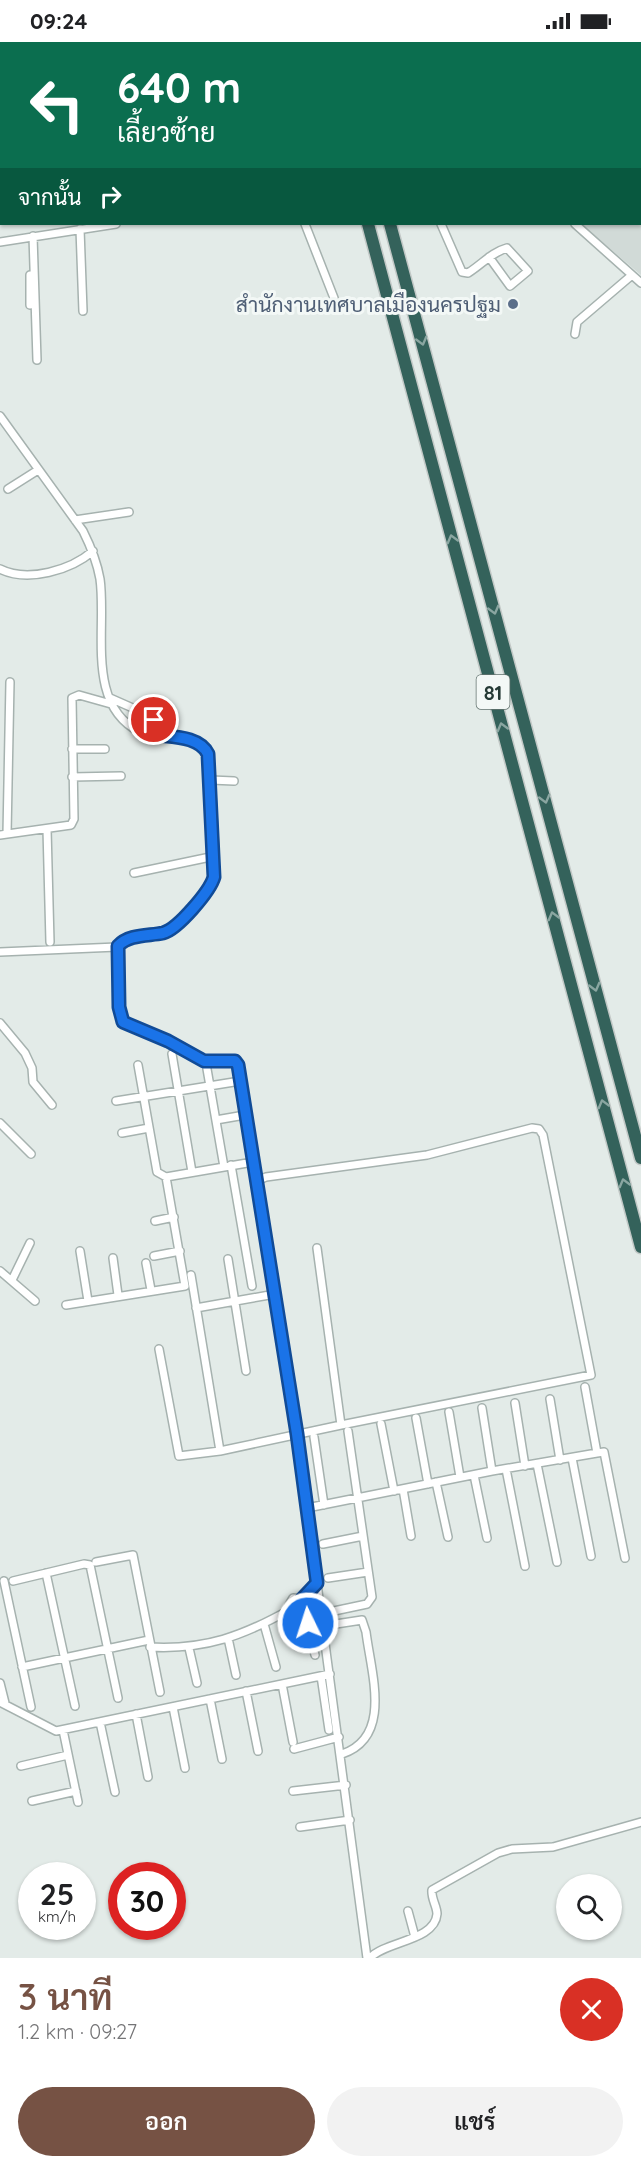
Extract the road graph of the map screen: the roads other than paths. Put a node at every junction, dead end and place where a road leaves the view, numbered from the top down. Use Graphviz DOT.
graph roads {
  1 [pos="109,225"];
  2 [pos="305,225"];
  3 [pos="368,225"];
  4 [pos="390,225"];
  5 [pos="441,225"];
  6 [pos="576,225"];
  7 [pos="80,229"];
  8 [pos="33,236"];
  9 [pos="0,242"];
  10 [pos="489,258"];
  11 [pos="34,264"];
  12 [pos="632,275"];
  13 [pos="641,283"];
  14 [pos="334,298"];
  15 [pos="30,305"];
  16 [pos="83,311"];
  17 [pos="575,333"];
  18 [pos="37,360"];
  19 [pos="1,419"];
  20 [pos="38,470"];
  21 [pos="8,489"];
  22 [pos="129,512"];
  23 [pos="75,520"];
  24 [pos="93,551"];
  25 [pos="0,569"];
  26 [pos="10,682"];
  27 [pos="110,701"];
  28 [pos="158,735"];
  29 [pos="72,749"];
  30 [pos="105,749"];
  31 [pos="121,776"];
  32 [pos="72,777"];
  33 [pos="211,780"];
  34 [pos="234,781"];
  35 [pos="47,829"];
  36 [pos="3,835"];
  37 [pos="215,856"];
  38 [pos="134,873"];
  39 [pos="50,942"];
  40 [pos="117,947"];
  41 [pos="0,952"];
  42 [pos="0,1023"];
  43 [pos="172,1054"];
  44 [pos="138,1065"];
  45 [pos="207,1069"];
  46 [pos="234,1082"];
  47 [pos="210,1086"];
  48 [pos="177,1091"];
  49 [pos="144,1097"];
  50 [pos="116,1101"];
  51 [pos="52,1106"];
  52 [pos="239,1116"];
  53 [pos="216,1120"];
  54 [pos="0,1123"];
  55 [pos="148,1128"];
  56 [pos="122,1133"];
  57 [pos="31,1154"];
  58 [pos="641,1156"];
  59 [pos="253,1162"];
  60 [pos="228,1166"];
  61 [pos="192,1172"];
  62 [pos="166,1177"];
  63 [pos="257,1181"];
  64 [pos="174,1217"];
  65 [pos="155,1221"];
  66 [pos="30,1243"];
  67 [pos="641,1247"];
  68 [pos="317,1248"];
  69 [pos="80,1251"];
  70 [pos="180,1251"];
  71 [pos="154,1256"];
  72 [pos="113,1258"];
  73 [pos="228,1259"];
  74 [pos="146,1263"];
  75 [pos="0,1271"];
  76 [pos="191,1275"];
  77 [pos="12,1280"];
  78 [pos="252,1286"];
  79 [pos="151,1290"];
  80 [pos="275,1294"];
  81 [pos="118,1295"];
  82 [pos="88,1300"];
  83 [pos="35,1301"];
  84 [pos="236,1302"];
  85 [pos="66,1305"];
  86 [pos="196,1308"];
  87 [pos="159,1349"];
  88 [pos="246,1371"];
  89 [pos="585,1387"];
  90 [pos="550,1399"];
  91 [pos="515,1403"];
  92 [pos="482,1408"];
  93 [pos="449,1412"];
  94 [pos="416,1418"];
  95 [pos="381,1424"];
  96 [pos="341,1425"];
  97 [pos="348,1431"];
  98 [pos="297,1434"];
  99 [pos="314,1437"];
  100 [pos="219,1451"];
  101 [pos="597,1453"];
  102 [pos="572,1458"];
  103 [pos="560,1460"];
  104 [pos="537,1464"];
  105 [pos="525,1466"];
  106 [pos="506,1469"];
  107 [pos="492,1471"];
  108 [pos="474,1475"];
  109 [pos="460,1477"];
  110 [pos="436,1482"];
  111 [pos="428,1484"];
  112 [pos="403,1489"];
  113 [pos="393,1491"];
  114 [pos="358,1498"];
  115 [pos="324,1505"];
  116 [pos="307,1508"];
  117 [pos="363,1536"];
  118 [pos="411,1536"];
  119 [pos="448,1537"];
  120 [pos="487,1538"];
  121 [pos="323,1545"];
  122 [pos="591,1556"];
  123 [pos="625,1558"];
  124 [pos="96,1562"];
  125 [pos="557,1562"];
  126 [pos="525,1566"];
  127 [pos="368,1572"];
  128 [pos="46,1573"];
  129 [pos="328,1578"];
  130 [pos="4,1581"];
  131 [pos="14,1581"];
  132 [pos="317,1583"];
  133 [pos="303,1603"];
  134 [pos="291,1609"];
  135 [pos="334,1611"];
  136 [pos="264,1624"];
  137 [pos="323,1626"];
  138 [pos="228,1638"];
  139 [pos="149,1644"];
  140 [pos="189,1648"];
  141 [pos="107,1649"];
  142 [pos="315,1655"];
  143 [pos="64,1658"];
  144 [pos="22,1666"];
  145 [pos="276,1667"];
  146 [pos="330,1674"];
  147 [pos="236,1675"];
  148 [pos="321,1676"];
  149 [pos="0,1683"];
  150 [pos="196,1683"];
  151 [pos="282,1684"];
  152 [pos="246,1691"];
  153 [pos="160,1692"];
  154 [pos="118,1698"];
  155 [pos="210,1699"];
  156 [pos="2,1702"];
  157 [pos="75,1706"];
  158 [pos="31,1707"];
  159 [pos="173,1707"];
  160 [pos="136,1714"];
  161 [pos="100,1722"];
  162 [pos="63,1730"];
  163 [pos="329,1730"];
  164 [pos="339,1737"];
  165 [pos="258,1751"];
  166 [pos="342,1754"];
  167 [pos="68,1755"];
  168 [pos="222,1758"];
  169 [pos="21,1766"];
  170 [pos="185,1768"];
  171 [pos="148,1777"];
  172 [pos="346,1785"];
  173 [pos="75,1791"];
  174 [pos="293,1791"];
  175 [pos="116,1792"];
  176 [pos="32,1801"];
  177 [pos="78,1802"];
  178 [pos="350,1820"];
  179 [pos="641,1822"];
  180 [pos="300,1827"];
  181 [pos="408,1911"];
  182 [pos="415,1937"];
  183 [pos="369,1958"];
  1 -- 7 [label="street"];
  2 -- 14 [label="street"];
  67 -- 3 [label="highway, 81, one-way"];
  4 -- 58 [label="highway, 81, one-way"];
  5 -- 10 [label="street"];
  6 -- 12 [label="street"];
  7 -- 8 [label="street"];
  7 -- 16 [label="street"];
  8 -- 9 [label="street"];
  8 -- 11 [label="street"];
  10 -- 10 [label="street"];
  11 -- 15 [label="street"];
  11 -- 18 [label="street"];
  12 -- 13 [label="street"];
  12 -- 17 [label="street"];
  19 -- 20 [label="street"];
  20 -- 21 [label="street"];
  20 -- 23 [label="street"];
  22 -- 23 [label="street"];
  23 -- 24 [label="street"];
  24 -- 25 [label="street"];
  24 -- 27 [label="street"];
  26 -- 36 [label="street"];
  27 -- 28 [label="street"];
  27 -- 28 [label="street"];
  27 -- 29 [label="street"];
  28 -- 33 [label="street"];
  29 -- 30 [label="street"];
  29 -- 32 [label="street"];
  31 -- 32 [label="street"];
  32 -- 35 [label="street"];
  33 -- 34 [label="street"];
  33 -- 37 [label="street"];
  35 -- 36 [label="street"];
  35 -- 39 [label="street"];
  37 -- 38 [label="street"];
  37 -- 40 [label="street"];
  40 -- 41 [label="street"];
  40 -- 59 [label="street"];
  42 -- 51 [label="street"];
  43 -- 48 [label="street"];
  44 -- 49 [label="street"];
  45 -- 47 [label="street"];
  46 -- 47 [label="street"];
  47 -- 48 [label="street"];
  47 -- 53 [label="street"];
  48 -- 49 [label="street"];
  48 -- 61 [label="street"];
  49 -- 50 [label="street"];
  49 -- 55 [label="street"];
  52 -- 53 [label="street"];
  53 -- 60 [label="street"];
  54 -- 57 [label="street"];
  55 -- 56 [label="street"];
  55 -- 62 [label="street"];
  59 -- 60 [label="street"];
  59 -- 63 [label="street"];
  60 -- 61 [label="street"];
  60 -- 78 [label="street"];
  61 -- 62 [label="street"];
  62 -- 64 [label="street"];
  63 -- 80 [label="street"];
  63 -- 96 [label="street"];
  64 -- 65 [label="street"];
  64 -- 70 [label="street"];
  66 -- 77 [label="street"];
  68 -- 96 [label="street"];
  69 -- 82 [label="street"];
  70 -- 71 [label="street"];
  70 -- 79 [label="street"];
  72 -- 81 [label="street"];
  73 -- 84 [label="street"];
  74 -- 79 [label="street"];
  75 -- 77 [label="street"];
  76 -- 86 [label="street"];
  77 -- 83 [label="street"];
  79 -- 81 [label="street"];
  80 -- 84 [label="street"];
  80 -- 98 [label="street"];
  81 -- 82 [label="street"];
  82 -- 85 [label="street"];
  84 -- 86 [label="street"];
  84 -- 88 [label="street"];
  86 -- 100 [label="street"];
  87 -- 100 [label="street"];
  89 -- 101 [label="street"];
  90 -- 103 [label="street"];
  91 -- 105 [label="street"];
  92 -- 107 [label="street"];
  93 -- 109 [label="street"];
  94 -- 111 [label="street"];
  95 -- 113 [label="street"];
  96 -- 98 [label="street"];
  97 -- 114 [label="street"];
  98 -- 100 [label="street"];
  98 -- 116 [label="street"];
  99 -- 115 [label="street"];
  101 -- 102 [label="street"];
  101 -- 123 [label="street"];
  102 -- 103 [label="street"];
  102 -- 122 [label="street"];
  103 -- 104 [label="street"];
  104 -- 105 [label="street"];
  104 -- 125 [label="street"];
  105 -- 106 [label="street"];
  106 -- 107 [label="street"];
  106 -- 126 [label="street"];
  107 -- 108 [label="street"];
  108 -- 109 [label="street"];
  108 -- 120 [label="street"];
  109 -- 110 [label="street"];
  110 -- 111 [label="street"];
  110 -- 119 [label="street"];
  111 -- 112 [label="street"];
  112 -- 113 [label="street"];
  112 -- 118 [label="street"];
  113 -- 114 [label="street"];
  114 -- 115 [label="street"];
  114 -- 117 [label="street"];
  115 -- 116 [label="street"];
  116 -- 132 [label="street"];
  117 -- 121 [label="street"];
  117 -- 127 [label="street"];
  124 -- 139 [label="street"];
  127 -- 129 [label="street"];
  127 -- 135 [label="street"];
  128 -- 131 [label="street"];
  128 -- 141 [label="street"];
  128 -- 143 [label="street"];
  130 -- 144 [label="street"];
  132 -- 133 [label="street"];
  132 -- 137 [label="street"];
  133 -- 134 [label="street"];
  133 -- 134 [label="street"];
  133 -- 142 [label="street"];
  134 -- 136 [label="street"];
  136 -- 138 [label="street"];
  136 -- 145 [label="street"];
  137 -- 146 [label="street"];
  137 -- 166 [label="street"];
  138 -- 140 [label="street"];
  138 -- 147 [label="street"];
  139 -- 140 [label="street"];
  139 -- 141 [label="street"];
  139 -- 153 [label="street"];
  140 -- 150 [label="street"];
  141 -- 143 [label="street"];
  141 -- 154 [label="street"];
  143 -- 144 [label="street"];
  143 -- 157 [label="street"];
  144 -- 158 [label="street"];
  146 -- 148 [label="street"];
  146 -- 164 [label="street"];
  148 -- 151 [label="street"];
  148 -- 163 [label="street"];
  149 -- 156 [label="street"];
  151 -- 152 [label="street"];
  151 -- 164 [label="street"];
  152 -- 155 [label="street"];
  152 -- 165 [label="street"];
  155 -- 159 [label="street"];
  155 -- 168 [label="street"];
  156 -- 162 [label="street"];
  159 -- 160 [label="street"];
  159 -- 170 [label="street"];
  160 -- 161 [label="street"];
  160 -- 171 [label="street"];
  161 -- 162 [label="street"];
  161 -- 175 [label="street"];
  162 -- 167 [label="street"];
  164 -- 166 [label="street"];
  166 -- 172 [label="street"];
  167 -- 169 [label="street"];
  167 -- 173 [label="street"];
  172 -- 174 [label="street"];
  172 -- 178 [label="street"];
  173 -- 176 [label="street"];
  173 -- 177 [label="street"];
  178 -- 180 [label="street"];
  178 -- 183 [label="street"];
  179 -- 182 [label="street"];
  181 -- 182 [label="street"];
  182 -- 183 [label="street"];
}
